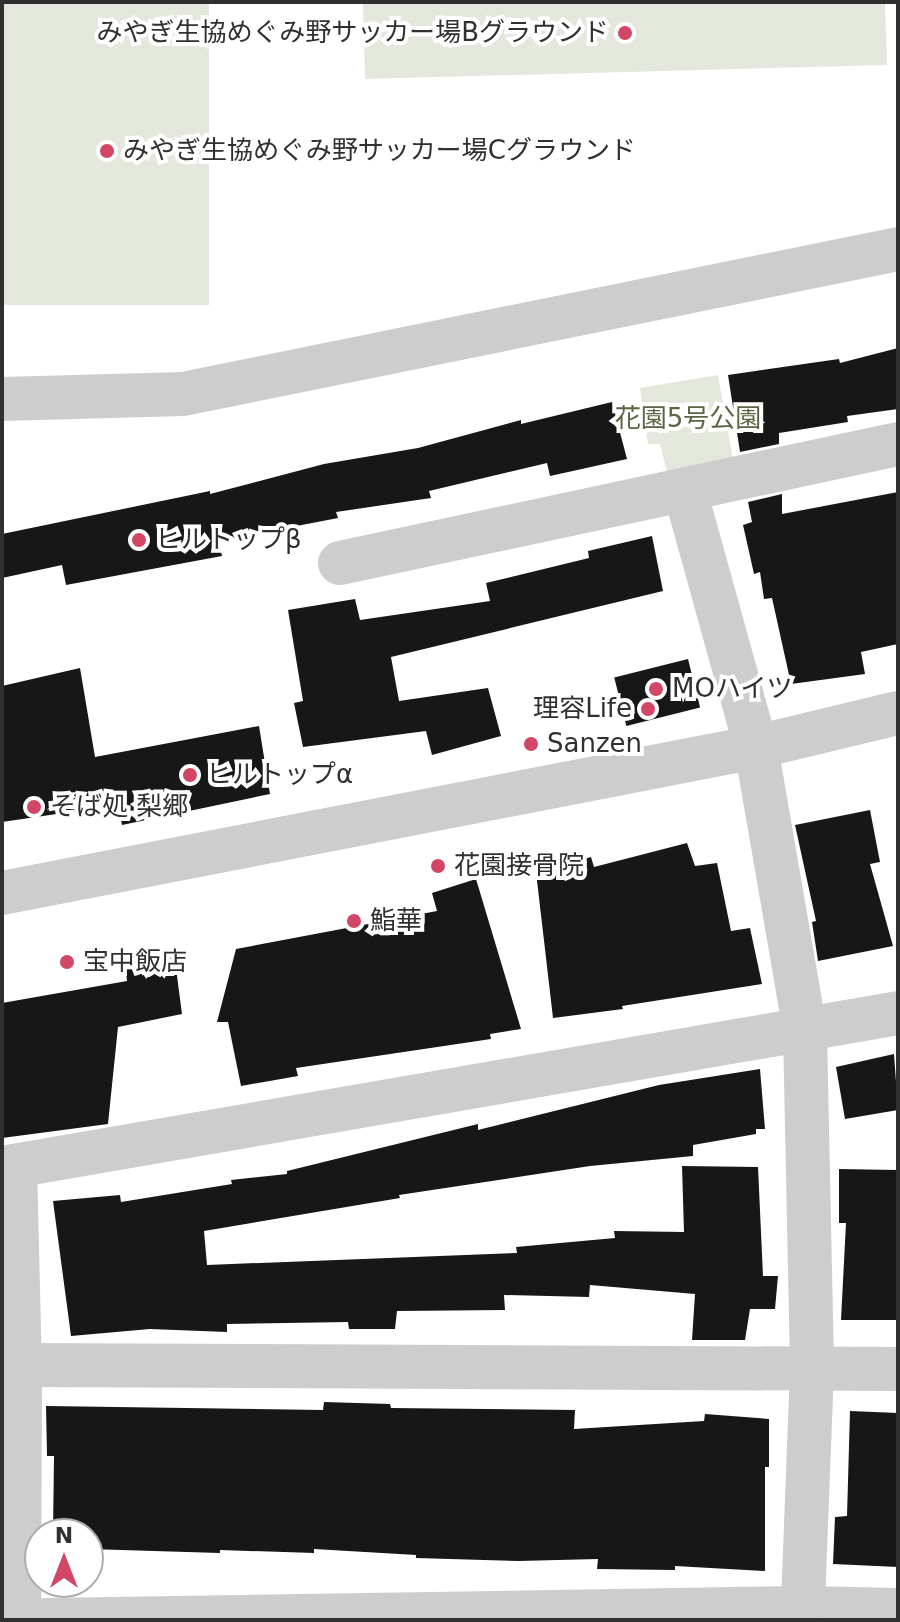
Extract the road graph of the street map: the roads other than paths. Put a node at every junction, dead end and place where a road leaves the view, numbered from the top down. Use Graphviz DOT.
graph roads {
  1 [pos="898,249"];
  2 [pos="2,399"];
  3 [pos="898,444"];
  4 [pos="685,491"];
  5 [pos="340,563"];
  6 [pos="898,713"];
  7 [pos="756,747"];
  8 [pos="2,893"];
  9 [pos="898,1013"];
  10 [pos="805,1031"];
  11 [pos="8,1167"];
  12 [pos="20,1365"];
  13 [pos="812,1369"];
  14 [pos="898,1369"];
  15 [pos="803,1608"];
  16 [pos="898,1610"];
  17 [pos="2,1620"];
  18 [pos="8,1620"];
  19 [pos="19,1620"];
  20 [pos="46,1620"];
  1 -- 2 [label="street"];
  3 -- 4 [label="street"];
  4 -- 5 [label="street"];
  4 -- 7 [label="street"];
  6 -- 7 [label="street"];
  7 -- 8 [label="street"];
  7 -- 10 [label="street"];
  9 -- 10 [label="street"];
  10 -- 11 [label="street"];
  10 -- 13 [label="street"];
  11 -- 12 [label="street"];
  12 -- 13 [label="street"];
  12 -- 19 [label="street"];
  13 -- 14 [label="street"];
  13 -- 15 [label="street"];
  15 -- 16 [label="street"];
  15 -- 20 [label="street"];
  17 -- 18 [label="street"];
}
